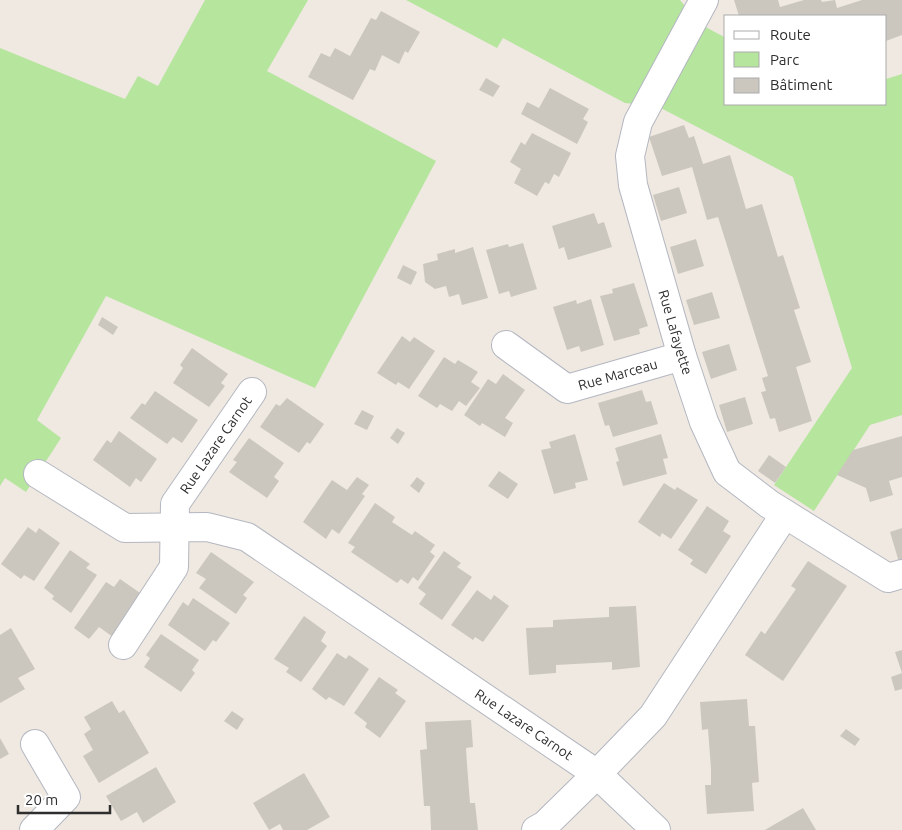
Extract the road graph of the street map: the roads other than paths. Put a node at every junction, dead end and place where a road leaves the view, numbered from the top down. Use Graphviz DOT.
graph roads {
  1 [pos="704,0"];
  2 [pos="506,345"];
  3 [pos="682,356"];
  4 [pos="252,392"];
  5 [pos="38,474"];
  6 [pos="785,514"];
  7 [pos="174,528"];
  8 [pos="902,574"];
  9 [pos="123,645"];
  10 [pos="35,744"];
  11 [pos="597,774"];
  12 [pos="34,830"];
  13 [pos="536,830"];
  14 [pos="656,830"];
  1 -- 3 [label="street, Rue Lafayette"];
  2 -- 3 [label="street, Rue Marceau"];
  3 -- 6 [label="street, Rue Lafayette"];
  4 -- 7 [label="street, Rue Lazare Carnot"];
  5 -- 7 [label="street, Rue Lazare Carnot"];
  6 -- 8 [label="street, Rue Lafayette"];
  6 -- 11 [label="street"];
  7 -- 9 [label="street, Rue Lazare Carnot"];
  7 -- 11 [label="street, Rue Lazare Carnot"];
  10 -- 12 [label="street"];
  11 -- 13 [label="street"];
  11 -- 14 [label="street, Rue Lazare Carnot"];
}
